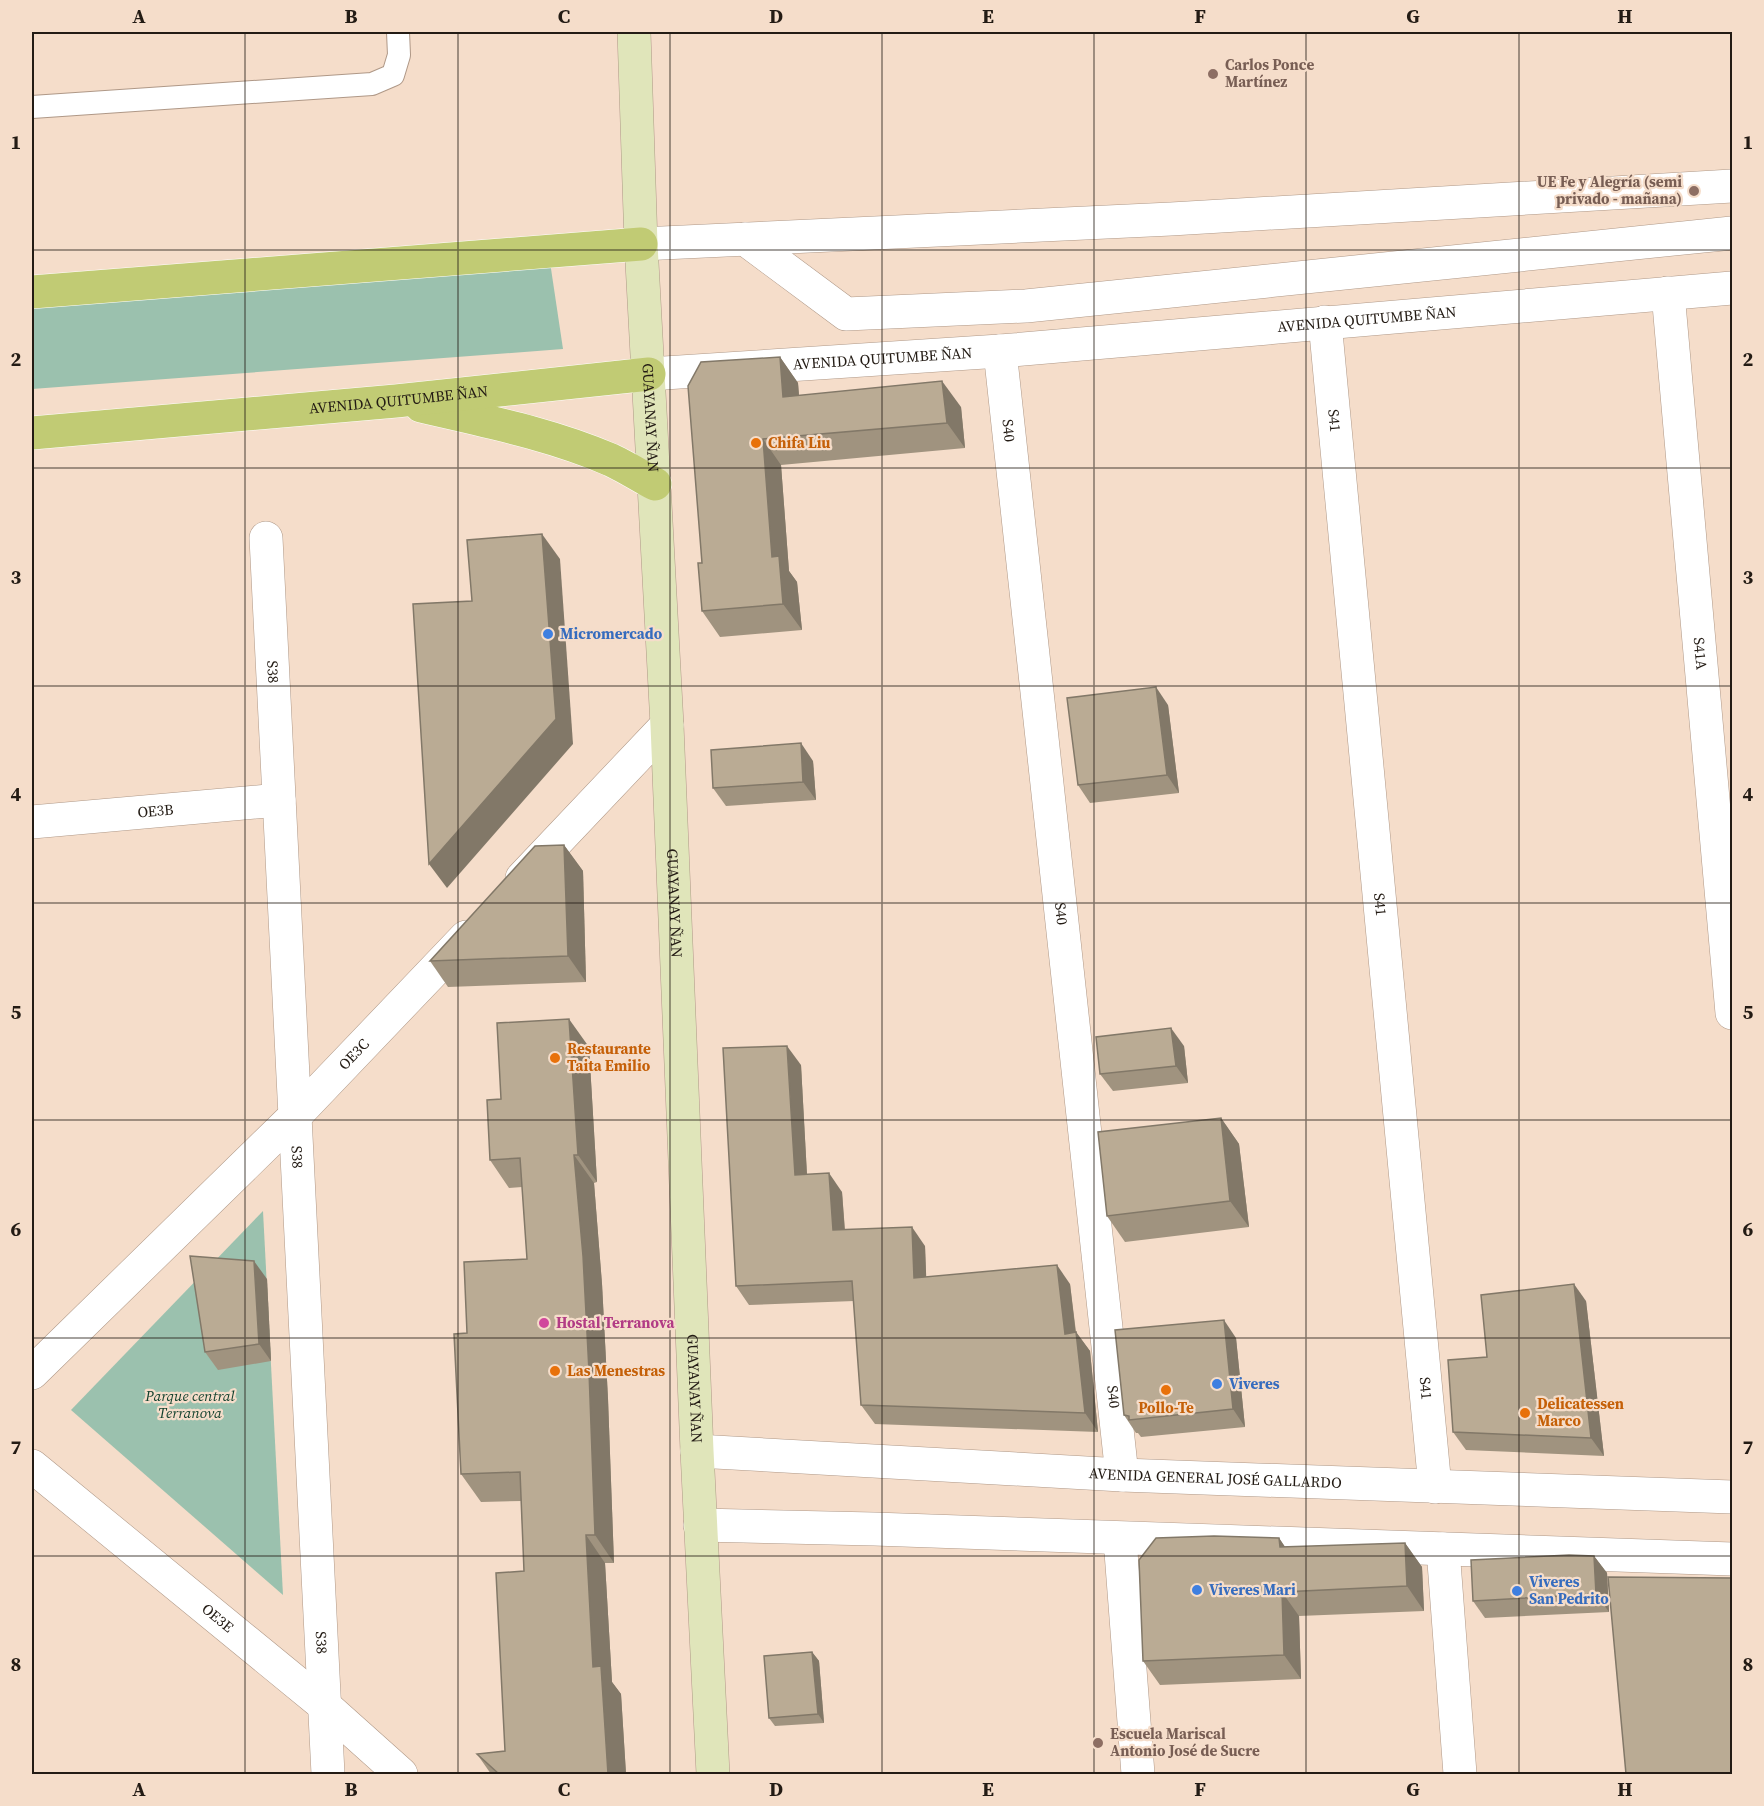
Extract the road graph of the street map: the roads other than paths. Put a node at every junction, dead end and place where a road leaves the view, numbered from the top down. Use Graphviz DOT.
graph roads {
  1 [pos="398,32"];
  2 [pos="634,32"];
  3 [pos="32,107"];
  4 [pos="1732,186"];
  5 [pos="1732,233"];
  6 [pos="745,239"];
  7 [pos="641,244"];
  8 [pos="1732,288"];
  9 [pos="32,292"];
  10 [pos="1668,293"];
  11 [pos="1325,322"];
  12 [pos="1000,351"];
  13 [pos="649,374"];
  14 [pos="396,401"];
  15 [pos="32,433"];
  16 [pos="655,484"];
  17 [pos="266,538"];
  18 [pos="667,725"];
  19 [pos="279,800"];
  20 [pos="32,822"];
  21 [pos="1732,1013"];
  22 [pos="295,1116"];
  23 [pos="32,1373"];
  24 [pos="697,1451"];
  25 [pos="32,1466"];
  26 [pos="1122,1474"];
  27 [pos="1434,1486"];
  28 [pos="1732,1497"];
  29 [pos="700,1525"];
  30 [pos="1120,1539"];
  31 [pos="1443,1549"];
  32 [pos="1732,1559"];
  33 [pos="324,1706"];
  34 [pos="328,1774"];
  35 [pos="401,1774"];
  36 [pos="713,1774"];
  37 [pos="1138,1774"];
  38 [pos="1460,1774"];
  1 -- 3 [label="lane"];
  2 -- 7 [label="main road, GUAYANAY ÑAN"];
  4 -- 6 [label="street"];
  5 -- 6 [label="street"];
  6 -- 7 [label="street"];
  7 -- 9 [label="main road"];
  7 -- 13 [label="main road, GUAYANAY ÑAN"];
  8 -- 10 [label="street, AVENIDA QUITUMBE ÑAN"];
  10 -- 11 [label="street, AVENIDA QUITUMBE ÑAN"];
  10 -- 21 [label="street, S41A"];
  11 -- 12 [label="street, AVENIDA QUITUMBE ÑAN"];
  11 -- 27 [label="street, S41"];
  12 -- 13 [label="street, AVENIDA QUITUMBE ÑAN"];
  12 -- 26 [label="street, S40"];
  13 -- 14 [label="main road, AVENIDA QUITUMBE ÑAN"];
  13 -- 16 [label="main road, GUAYANAY ÑAN"];
  14 -- 15 [label="main road, AVENIDA QUITUMBE ÑAN"];
  14 -- 16 [label="main road"];
  16 -- 18 [label="main road, GUAYANAY ÑAN"];
  17 -- 19 [label="street, S38"];
  18 -- 22 [label="street, OE3C"];
  18 -- 24 [label="main road, GUAYANAY ÑAN"];
  19 -- 20 [label="street, OE3B"];
  19 -- 22 [label="street, S38"];
  22 -- 23 [label="street, OE3C"];
  22 -- 33 [label="street, S38"];
  24 -- 26 [label="street, AVENIDA GENERAL JOSÉ GALLARDO"];
  24 -- 29 [label="main road, GUAYANAY ÑAN"];
  25 -- 33 [label="street, OE3E"];
  26 -- 27 [label="street, AVENIDA GENERAL JOSÉ GALLARDO"];
  27 -- 28 [label="street, AVENIDA GENERAL JOSÉ GALLARDO"];
  29 -- 30 [label="street"];
  29 -- 36 [label="main road, GUAYANAY ÑAN"];
  30 -- 31 [label="street"];
  30 -- 37 [label="street"];
  31 -- 32 [label="street"];
  31 -- 38 [label="street"];
  33 -- 34 [label="street, S38"];
  33 -- 35 [label="street, OE3E"];
}
